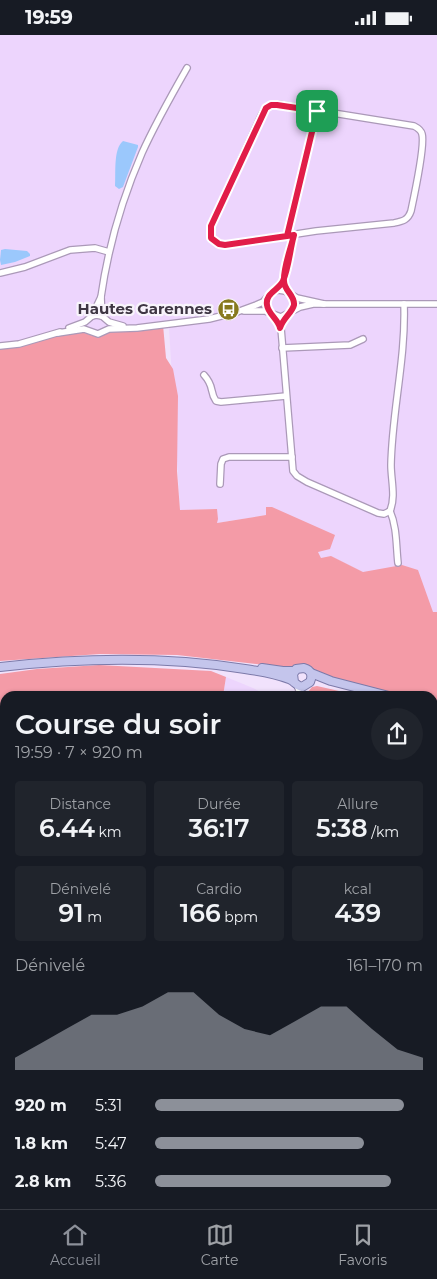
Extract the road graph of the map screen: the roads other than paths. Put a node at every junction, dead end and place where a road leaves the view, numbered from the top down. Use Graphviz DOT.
graph roads {
  1 [pos="187,69"];
  2 [pos="317,111"];
  3 [pos="290,235"];
  4 [pos="109,252"];
  5 [pos="0,273"];
  6 [pos="284,279"];
  7 [pos="275,291"];
  8 [pos="289,293"];
  9 [pos="101,297"];
  10 [pos="268,297"];
  11 [pos="324,304"];
  12 [pos="404,304"];
  13 [pos="437,304"];
  14 [pos="237,312"];
  15 [pos="272,314"];
  16 [pos="289,314"];
  17 [pos="90,318"];
  18 [pos="104,318"];
  19 [pos="137,328"];
  20 [pos="280,328"];
  21 [pos="90,331"];
  22 [pos="103,331"];
  23 [pos="58,333"];
  24 [pos="363,339"];
  25 [pos="0,346"];
  26 [pos="282,347"];
  27 [pos="204,375"];
  28 [pos="286,396"];
  29 [pos="292,457"];
  30 [pos="220,484"];
  31 [pos="390,511"];
  32 [pos="398,563"];
  33 [pos="0,665"];
  34 [pos="295,671"];
  35 [pos="311,673"];
  36 [pos="295,684"];
  37 [pos="308,685"];
  38 [pos="299,691"];
  39 [pos="305,691"];
  40 [pos="356,691"];
  41 [pos="369,691"];
  1 -- 4 [label="street"];
  2 -- 3 [label="street"];
  2 -- 3 [label="street"];
  2 -- 3 [label="street"];
  3 -- 6 [label="street"];
  4 -- 5 [label="street"];
  4 -- 9 [label="street"];
  6 -- 7 [label="street"];
  6 -- 8 [label="street"];
  7 -- 8 [label="street"];
  7 -- 10 [label="street"];
  8 -- 11 [label="street"];
  8 -- 16 [label="street"];
  9 -- 17 [label="street"];
  9 -- 18 [label="street"];
  10 -- 14 [label="street"];
  10 -- 15 [label="street"];
  11 -- 12 [label="street"];
  11 -- 16 [label="street"];
  12 -- 13 [label="street"];
  12 -- 31 [label="street"];
  14 -- 15 [label="street"];
  14 -- 19 [label="street"];
  15 -- 16 [label="street"];
  15 -- 20 [label="street"];
  16 -- 20 [label="street"];
  17 -- 18 [label="street"];
  17 -- 21 [label="street"];
  17 -- 23 [label="street"];
  18 -- 19 [label="street"];
  18 -- 22 [label="street"];
  19 -- 22 [label="street"];
  20 -- 26 [label="street"];
  21 -- 22 [label="street"];
  21 -- 23 [label="street"];
  23 -- 25 [label="street"];
  24 -- 26 [label="street"];
  26 -- 28 [label="street"];
  27 -- 28 [label="street"];
  28 -- 29 [label="street"];
  29 -- 30 [label="street"];
  29 -- 31 [label="street"];
  31 -- 32 [label="street"];
  33 -- 34 [label="main road"];
  33 -- 36 [label="main road"];
  34 -- 35 [label="main road"];
  34 -- 36 [label="main road"];
  35 -- 37 [label="main road"];
  35 -- 41 [label="main road"];
  36 -- 37 [label="main road"];
  36 -- 38 [label="street"];
  37 -- 39 [label="street"];
  37 -- 40 [label="main road"];
}
